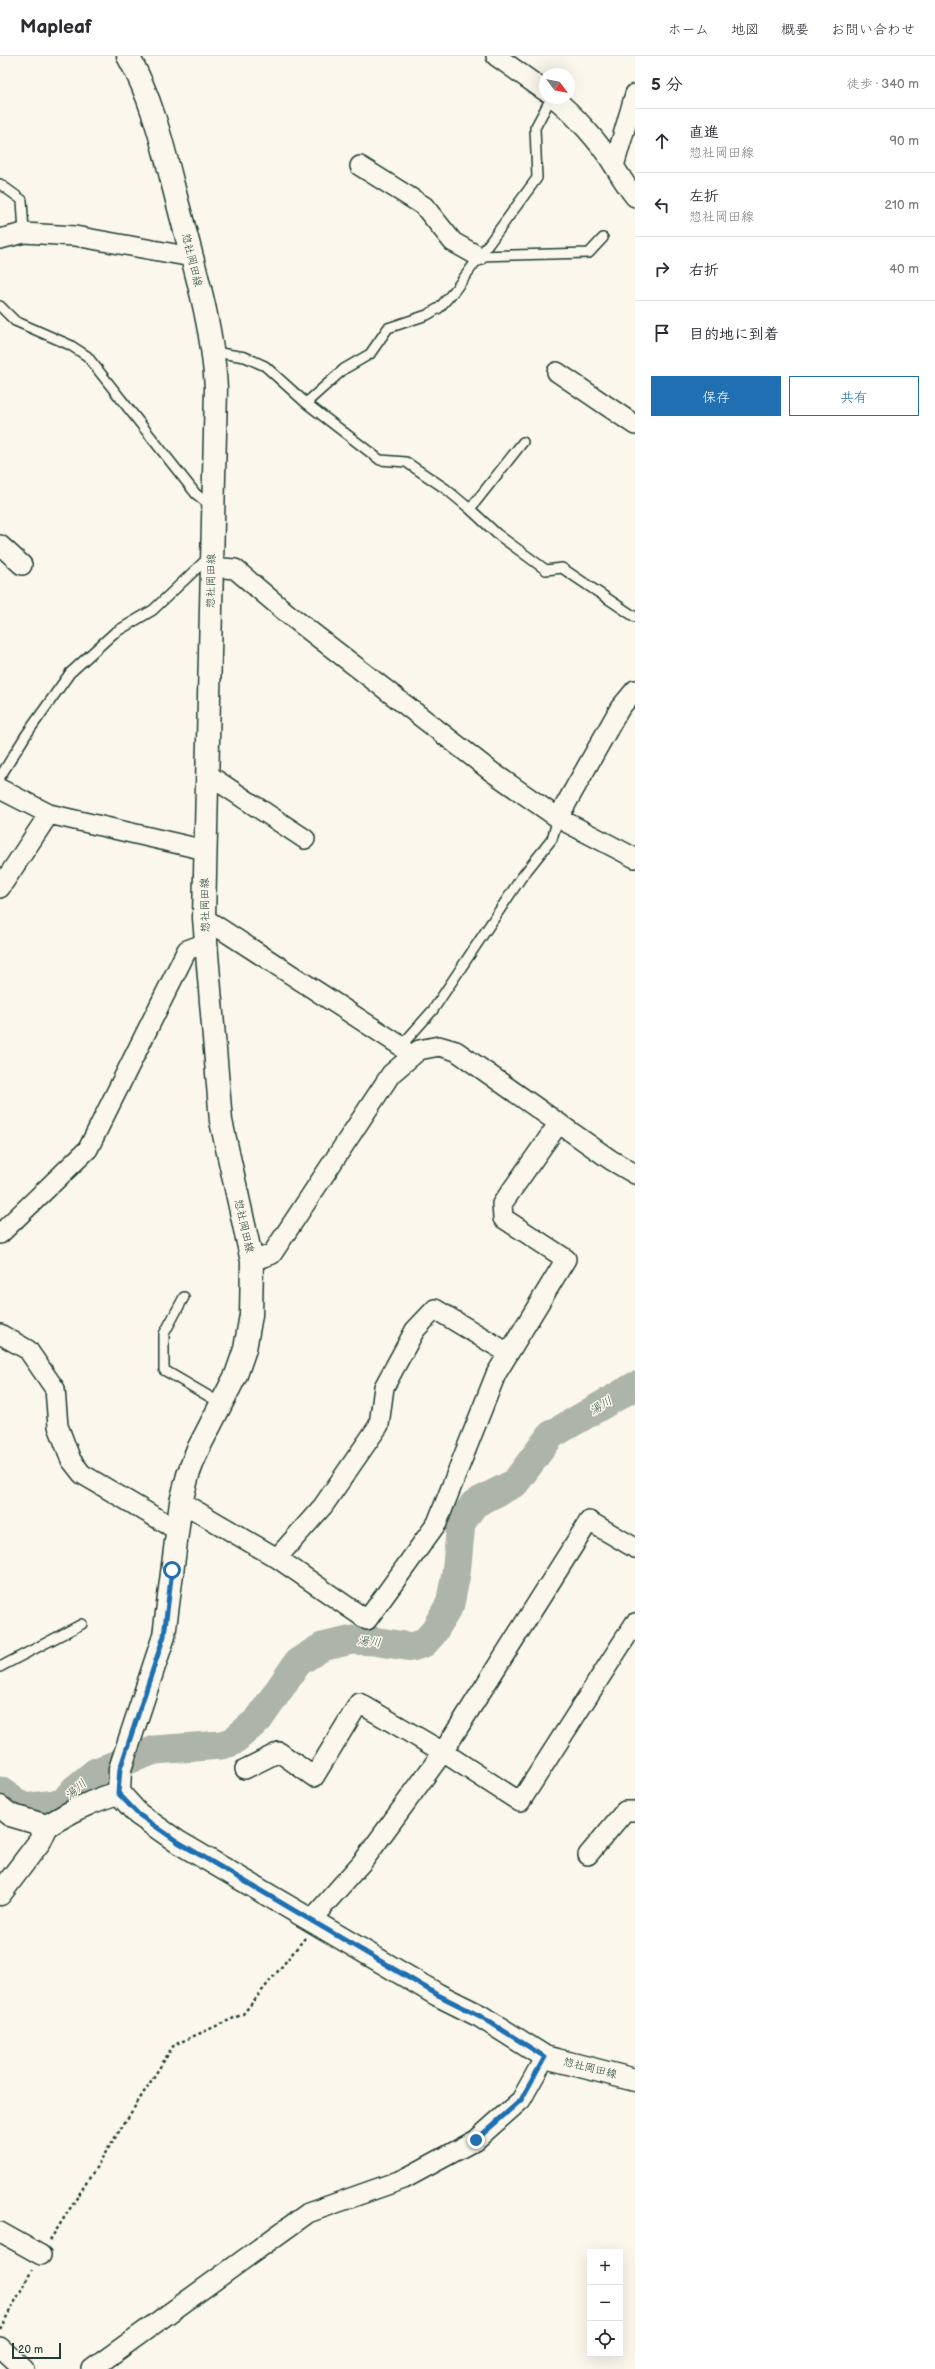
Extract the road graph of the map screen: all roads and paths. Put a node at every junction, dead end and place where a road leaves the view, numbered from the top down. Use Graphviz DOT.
graph roads {
  1 [pos="128,56"];
  2 [pos="496,56"];
  3 [pos="539,88"];
  4 [pos="635,94"];
  5 [pos="548,104"];
  6 [pos="562,104"];
  7 [pos="360,166"];
  8 [pos="614,166"];
  9 [pos="0,184"];
  10 [pos="635,197"];
  11 [pos="24,233"];
  12 [pos="603,238"];
  13 [pos="0,239"];
  14 [pos="478,256"];
  15 [pos="192,257"];
  16 [pos="0,306"];
  17 [pos="214,352"];
  18 [pos="558,372"];
  19 [pos="306,403"];
  20 [pos="635,425"];
  21 [pos="523,442"];
  22 [pos="212,507"];
  23 [pos="470,509"];
  24 [pos="0,545"];
  25 [pos="212,561"];
  26 [pos="22,565"];
  27 [pos="635,617"];
  28 [pos="635,690"];
  29 [pos="207,774"];
  30 [pos="0,777"];
  31 [pos="0,789"];
  32 [pos="49,814"];
  33 [pos="558,818"];
  34 [pos="305,839"];
  35 [pos="205,850"];
  36 [pos="635,858"];
  37 [pos="0,888"];
  38 [pos="204,918"];
  39 [pos="206,943"];
  40 [pos="405,1052"];
  41 [pos="559,1123"];
  42 [pos="635,1174"];
  43 [pos="0,1234"];
  44 [pos="252,1261"];
  45 [pos="184,1298"];
  46 [pos="0,1334"];
  47 [pos="508,1353"];
  48 [pos="222,1404"];
  49 [pos="181,1502"];
  50 [pos="177,1530"];
  51 [pos="635,1548"];
  52 [pos="277,1558"];
  53 [pos="635,1623"];
  54 [pos="82,1624"];
  55 [pos="0,1667"];
  56 [pos="443,1752"];
  57 [pos="245,1769"];
  58 [pos="118,1793"];
  59 [pos="0,1808"];
  60 [pos="635,1811"];
  61 [pos="47,1826"];
  62 [pos="588,1855"];
  63 [pos="0,1894"];
  64 [pos="314,1922"];
  65 [pos="545,2057"];
  66 [pos="635,2080"];
  67 [pos="0,2232"];
  68 [pos="41,2255"];
  69 [pos="0,2329"];
  70 [pos="0,2347"];
  71 [pos="24,2369"];
  72 [pos="92,2369"];
  1 -- 15 [label="main road, 惣社岡田線"];
  2 -- 3 [label="street"];
  4 -- 8 [label="street"];
  5 -- 14 [label="lane"];
  6 -- 8 [label="street"];
  7 -- 14 [label="street"];
  8 -- 10 [label="street"];
  9 -- 11 [label="lane"];
  11 -- 13 [label="street"];
  11 -- 15 [label="street"];
  12 -- 14 [label="lane"];
  14 -- 19 [label="lane"];
  15 -- 17 [label="main road, 惣社岡田線"];
  16 -- 22 [label="lane"];
  17 -- 19 [label="lane"];
  17 -- 22 [label="main road, 惣社岡田線"];
  18 -- 20 [label="street"];
  19 -- 23 [label="lane"];
  21 -- 23 [label="lane"];
  22 -- 25 [label="main road, 惣社岡田線"];
  23 -- 27 [label="lane"];
  24 -- 26 [label="street"];
  25 -- 29 [label="main road, 惣社岡田線"];
  25 -- 30 [label="lane"];
  25 -- 33 [label="street"];
  28 -- 33 [label="street"];
  29 -- 34 [label="street"];
  29 -- 35 [label="main road, 惣社岡田線"];
  31 -- 32 [label="street"];
  32 -- 35 [label="street"];
  32 -- 37 [label="street"];
  33 -- 36 [label="street"];
  33 -- 40 [label="lane"];
  35 -- 38 [label="main road, 惣社岡田線"];
  38 -- 39 [label="main road, 惣社岡田線"];
  38 -- 40 [label="street"];
  39 -- 43 [label="street"];
  39 -- 44 [label="main road, 惣社岡田線"];
  40 -- 41 [label="street"];
  40 -- 44 [label="street"];
  41 -- 42 [label="street"];
  41 -- 47 [label="street"];
  44 -- 48 [label="main road, 惣社岡田線"];
  45 -- 48 [label="lane"];
  46 -- 50 [label="street"];
  47 -- 52 [label="street"];
  47 -- 52 [label="street"];
  48 -- 49 [label="main road, 惣社岡田線"];
  49 -- 50 [label="main road, 惣社岡田線"];
  49 -- 52 [label="street"];
  50 -- 58 [label="main road, 惣社岡田線"];
  51 -- 56 [label="street"];
  53 -- 56 [label="street"];
  54 -- 55 [label="lane"];
  56 -- 57 [label="street"];
  56 -- 64 [label="street"];
  58 -- 61 [label="main road"];
  58 -- 64 [label="main road, 惣社岡田線"];
  59 -- 61 [label="main road"];
  60 -- 62 [label="street"];
  61 -- 63 [label="main road"];
  64 -- 65 [label="main road, 惣社岡田線"];
  64 -- 68 [label="path"];
  65 -- 66 [label="main road, 惣社岡田線"];
  65 -- 72 [label="street"];
  67 -- 68 [label="street"];
  68 -- 69 [label="path"];
  70 -- 71 [label="street"];
}
